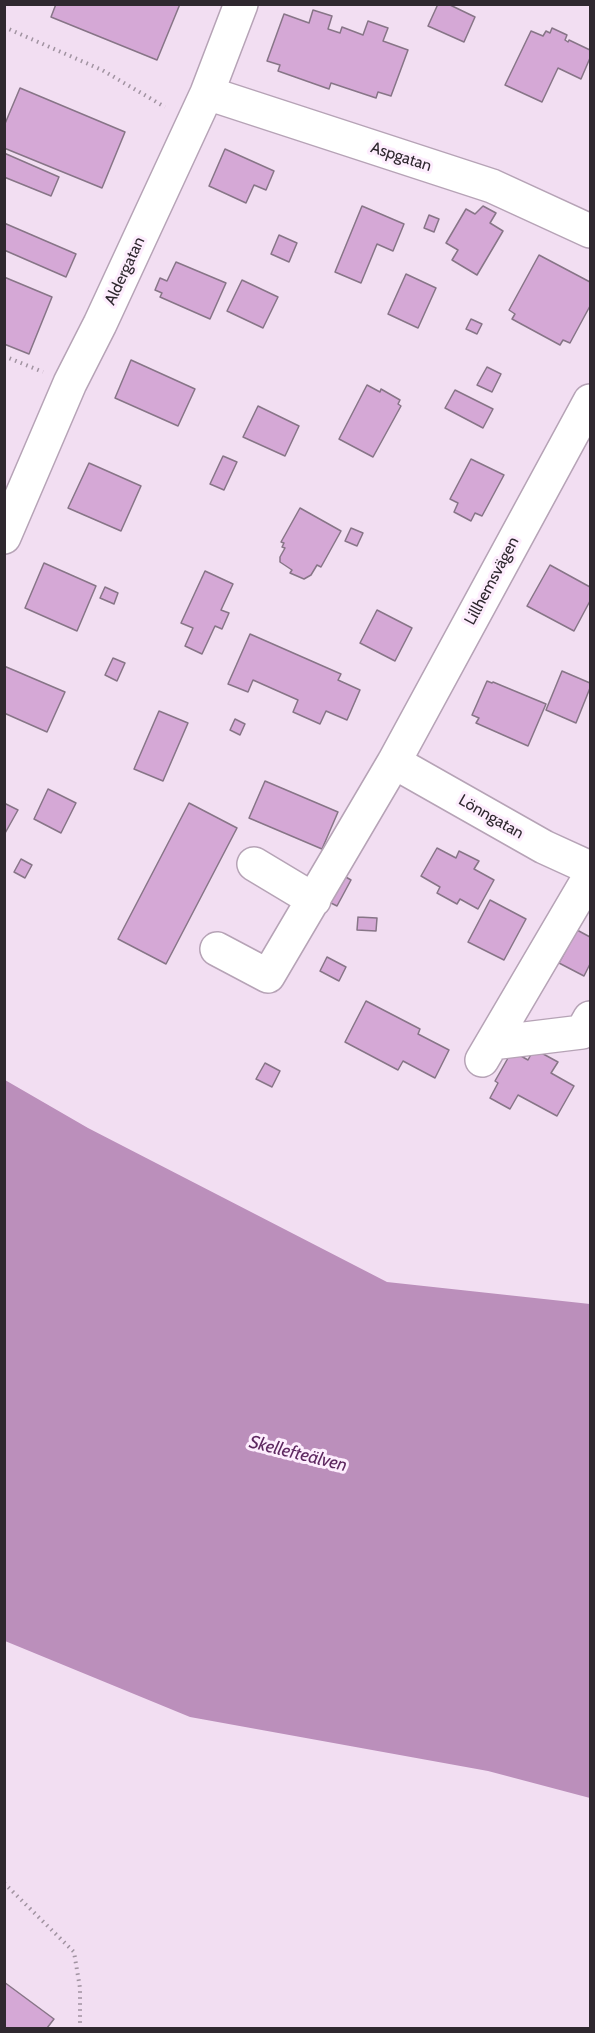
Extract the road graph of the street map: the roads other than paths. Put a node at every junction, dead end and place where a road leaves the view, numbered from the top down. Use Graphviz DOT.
graph roads {
  1 [pos="241,4"];
  2 [pos="207,93"];
  3 [pos="591,231"];
  4 [pos="591,400"];
  5 [pos="4,537"];
  6 [pos="394,762"];
  7 [pos="254,864"];
  8 [pos="591,868"];
  9 [pos="591,876"];
  10 [pos="314,900"];
  11 [pos="217,949"];
  12 [pos="591,1018"];
  1 -- 2 [label="street, Aldergatan"];
  2 -- 3 [label="street, Aspgatan"];
  2 -- 5 [label="street, Aldergatan"];
  4 -- 6 [label="street, Lillhemsvägen"];
  6 -- 8 [label="street, Lönngatan"];
  6 -- 10 [label="street, Lillhemsvägen"];
  7 -- 10 [label="street"];
  9 -- 12 [label="street"];
  10 -- 11 [label="street, Lillhemsvägen"];
}
